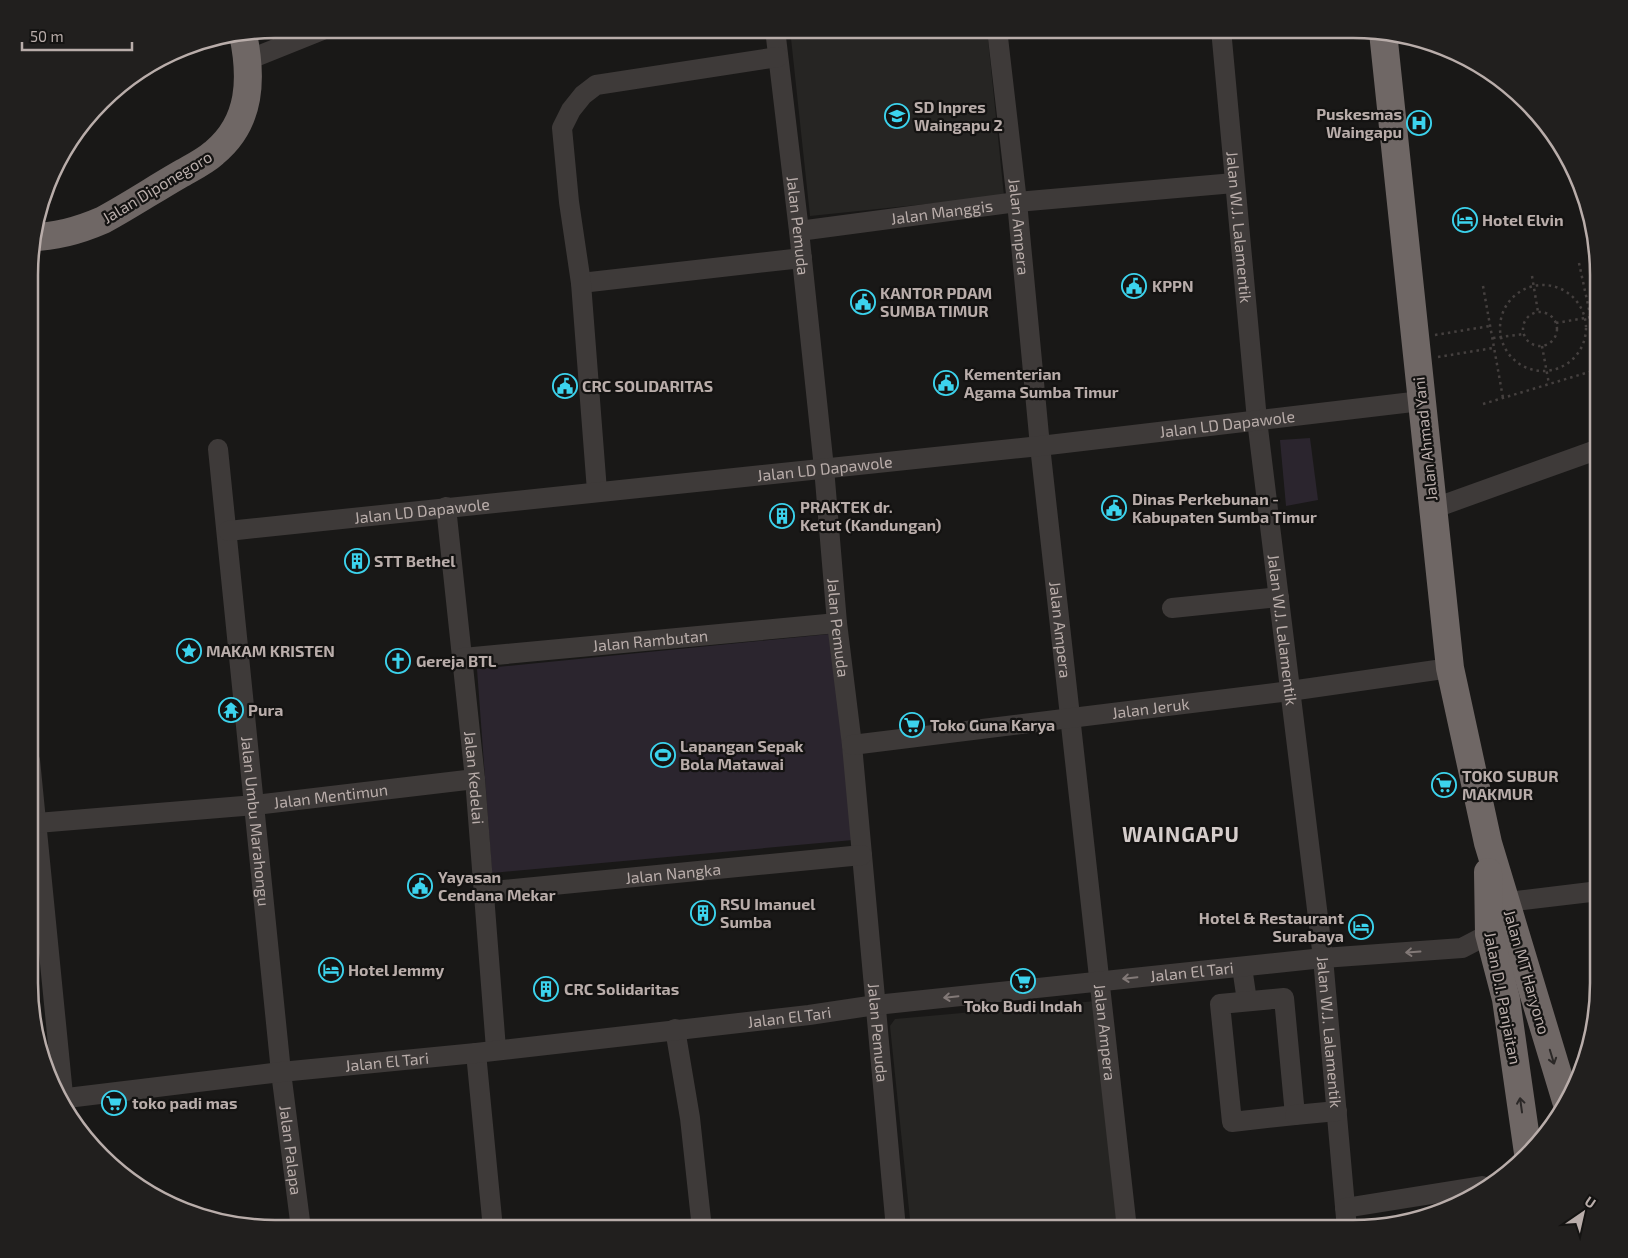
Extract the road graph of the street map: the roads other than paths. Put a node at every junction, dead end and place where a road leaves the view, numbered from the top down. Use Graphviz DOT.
graph roads {
  1 [pos="303,38"];
  2 [pos="776,38"];
  3 [pos="998,38"];
  4 [pos="1222,38"];
  5 [pos="244,40"];
  6 [pos="1384,40"];
  7 [pos="778,57"];
  8 [pos="248,60"];
  9 [pos="1234,183"];
  10 [pos="1017,202"];
  11 [pos="799,231"];
  12 [pos="41,236"];
  13 [pos="802,258"];
  14 [pos="581,283"];
  15 [pos="1421,401"];
  16 [pos="1257,420"];
  17 [pos="1040,446"];
  18 [pos="218,449"];
  19 [pos="1590,452"];
  20 [pos="824,468"];
  21 [pos="597,491"];
  22 [pos="446,507"];
  23 [pos="1432,509"];
  24 [pos="228,531"];
  25 [pos="1279,597"];
  26 [pos="1172,608"];
  27 [pos="837,623"];
  28 [pos="463,658"];
  29 [pos="1450,668"];
  30 [pos="1290,691"];
  31 [pos="1070,718"];
  32 [pos="852,745"];
  33 [pos="474,779"];
  34 [pos="255,805"];
  35 [pos="38,823"];
  36 [pos="38,834"];
  37 [pos="1488,843"];
  38 [pos="862,856"];
  39 [pos="483,892"];
  40 [pos="1590,892"];
  41 [pos="1507,902"];
  42 [pos="1504,943"];
  43 [pos="1322,958"];
  44 [pos="1242,967"];
  45 [pos="1100,981"];
  46 [pos="1247,1001"];
  47 [pos="876,1005"];
  48 [pos="676,1029"];
  49 [pos="496,1049"];
  50 [pos="476,1053"];
  51 [pos="281,1072"];
  52 [pos="61,1086"];
  53 [pos="1563,1094"];
  54 [pos="68,1100"];
  55 [pos="1338,1111"];
  56 [pos="1295,1115"];
  57 [pos="1527,1145"];
  58 [pos="1475,1187"];
  59 [pos="1345,1208"];
  60 [pos="300,1220"];
  61 [pos="492,1220"];
  62 [pos="701,1220"];
  63 [pos="895,1220"];
  64 [pos="1126,1220"];
  65 [pos="1346,1220"];
  1 -- 8 [label="street"];
  2 -- 7 [label="street, Jalan Pemuda"];
  3 -- 10 [label="street, Jalan Ampera"];
  4 -- 9 [label="street, Jalan W.J. Lalamentik"];
  5 -- 8 [label="highway, Jalan Diponegoro"];
  6 -- 15 [label="highway, Jalan Ahmad Yani"];
  7 -- 11 [label="street, Jalan Pemuda"];
  7 -- 14 [label="street"];
  8 -- 12 [label="highway, Jalan Diponegoro"];
  9 -- 10 [label="street, Jalan Manggis"];
  9 -- 16 [label="street, Jalan W.J. Lalamentik"];
  10 -- 11 [label="street, Jalan Manggis"];
  10 -- 17 [label="street, Jalan Ampera"];
  11 -- 13 [label="street, Jalan Pemuda"];
  13 -- 14 [label="street"];
  13 -- 20 [label="street, Jalan Pemuda"];
  14 -- 21 [label="street"];
  15 -- 16 [label="street, Jalan LD Dapawole"];
  15 -- 23 [label="highway, Jalan Ahmad Yani"];
  16 -- 17 [label="street, Jalan LD Dapawole"];
  16 -- 25 [label="street, Jalan W.J. Lalamentik"];
  17 -- 20 [label="street, Jalan LD Dapawole"];
  17 -- 31 [label="street, Jalan Ampera"];
  18 -- 24 [label="street, Jalan Umbu Marahongu"];
  19 -- 23 [label="street"];
  20 -- 21 [label="street, Jalan LD Dapawole"];
  20 -- 27 [label="street, Jalan Pemuda"];
  21 -- 22 [label="street, Jalan LD Dapawole"];
  22 -- 24 [label="street, Jalan LD Dapawole"];
  22 -- 28 [label="street, Jalan Kedelai"];
  23 -- 29 [label="highway, Jalan Ahmad Yani"];
  24 -- 34 [label="street, Jalan Umbu Marahongu"];
  25 -- 26 [label="street"];
  25 -- 30 [label="street, Jalan W.J. Lalamentik"];
  27 -- 28 [label="street, Jalan Rambutan"];
  27 -- 32 [label="street, Jalan Pemuda"];
  28 -- 33 [label="street, Jalan Kedelai"];
  29 -- 30 [label="street, Jalan Jeruk"];
  29 -- 37 [label="highway, Jalan Ahmad Yani"];
  30 -- 31 [label="street, Jalan Jeruk"];
  30 -- 43 [label="street, Jalan W.J. Lalamentik"];
  31 -- 32 [label="street, Jalan Jeruk"];
  31 -- 45 [label="street, Jalan Ampera"];
  32 -- 38 [label="street, Jalan Pemuda"];
  33 -- 34 [label="street, Jalan Mentimun"];
  33 -- 39 [label="street, Jalan Kedelai"];
  34 -- 35 [label="street, Jalan Mentimun"];
  34 -- 51 [label="street, Jalan Umbu Marahongu"];
  36 -- 52 [label="street"];
  37 -- 41 [label="highway, Jalan MT Haryono"];
  37 -- 42 [label="highway, Jalan D.I. Panjaitan"];
  38 -- 39 [label="street, Jalan Nangka"];
  38 -- 47 [label="street, Jalan Pemuda"];
  39 -- 49 [label="street, Jalan Kedelai"];
  40 -- 41 [label="street"];
  41 -- 42 [label="highway, Jalan MT Haryono"];
  42 -- 43 [label="street, Jalan El Tari, one-way"];
  42 -- 53 [label="highway, Jalan MT Haryono, one-way"];
  57 -- 42 [label="highway, Jalan D.I. Panjaitan, one-way"];
  43 -- 44 [label="street, Jalan El Tari"];
  43 -- 55 [label="street, Jalan W.J. Lalamentik"];
  44 -- 45 [label="street, Jalan El Tari, one-way"];
  44 -- 46 [label="street"];
  45 -- 47 [label="street, Jalan El Tari, one-way"];
  45 -- 64 [label="street, Jalan Ampera"];
  46 -- 56 [label="street"];
  46 -- 56 [label="street"];
  47 -- 48 [label="street, Jalan El Tari"];
  47 -- 63 [label="street, Jalan Pemuda"];
  48 -- 49 [label="street, Jalan El Tari"];
  48 -- 62 [label="street"];
  49 -- 50 [label="street, Jalan El Tari"];
  50 -- 51 [label="street, Jalan El Tari"];
  50 -- 61 [label="street"];
  51 -- 54 [label="street, Jalan El Tari"];
  51 -- 60 [label="street, Jalan Palapa"];
  55 -- 56 [label="street"];
  55 -- 59 [label="street, Jalan W.J. Lalamentik"];
  58 -- 59 [label="street"];
  59 -- 65 [label="street, Jalan W.J. Lalamentik"];
}
